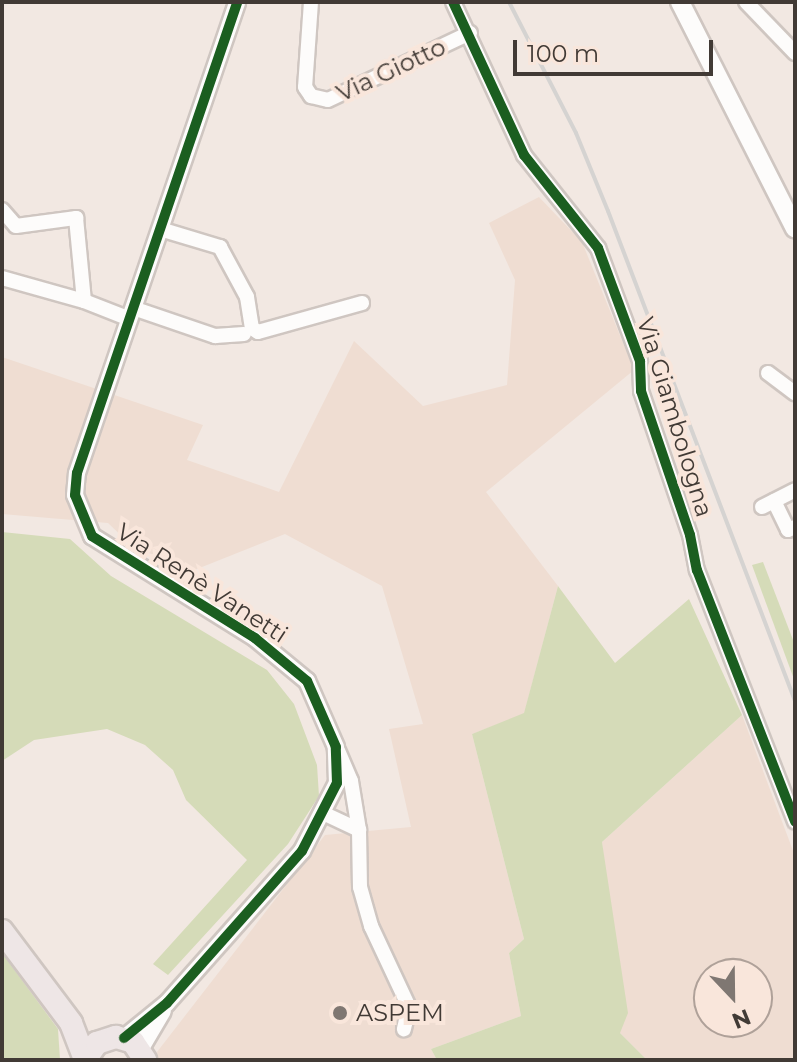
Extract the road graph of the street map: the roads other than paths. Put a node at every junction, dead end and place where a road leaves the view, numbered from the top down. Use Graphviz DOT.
graph roads {
  1 [pos="237,2"];
  2 [pos="311,2"];
  3 [pos="453,2"];
  4 [pos="680,2"];
  5 [pos="746,2"];
  6 [pos="470,33"];
  7 [pos="795,53"];
  8 [pos="2,210"];
  9 [pos="160,229"];
  10 [pos="795,229"];
  11 [pos="2,278"];
  12 [pos="84,301"];
  13 [pos="362,303"];
  14 [pos="132,314"];
  15 [pos="244,334"];
  16 [pos="768,373"];
  17 [pos="795,393"];
  18 [pos="795,490"];
  19 [pos="786,531"];
  20 [pos="336,747"];
  21 [pos="325,814"];
  22 [pos="795,822"];
  23 [pos="359,830"];
  24 [pos="2,931"];
  25 [pos="71,1023"];
  26 [pos="404,1029"];
  27 [pos="131,1046"];
  28 [pos="85,1060"];
  1 -- 9 [label="street, Via Renè Vanetti"];
  2 -- 6 [label="street, Via Giotto"];
  3 -- 6 [label="street, Via Giambologna"];
  4 -- 10 [label="main road"];
  5 -- 7 [label="street"];
  6 -- 22 [label="street, Via Giambologna"];
  8 -- 12 [label="street"];
  9 -- 13 [label="street"];
  9 -- 14 [label="street, Via Renè Vanetti"];
  11 -- 12 [label="street"];
  12 -- 14 [label="street"];
  14 -- 15 [label="street"];
  14 -- 20 [label="street, Via Renè Vanetti"];
  16 -- 17 [label="street"];
  18 -- 19 [label="street"];
  20 -- 21 [label="street, Via Renè Vanetti"];
  20 -- 23 [label="street"];
  21 -- 23 [label="street"];
  21 -- 27 [label="street, Via Renè Vanetti"];
  23 -- 26 [label="street"];
  24 -- 25 [label="main road"];
  25 -- 27 [label="main road"];
  25 -- 28 [label="main road"];
  27 -- 28 [label="main road"];
}
